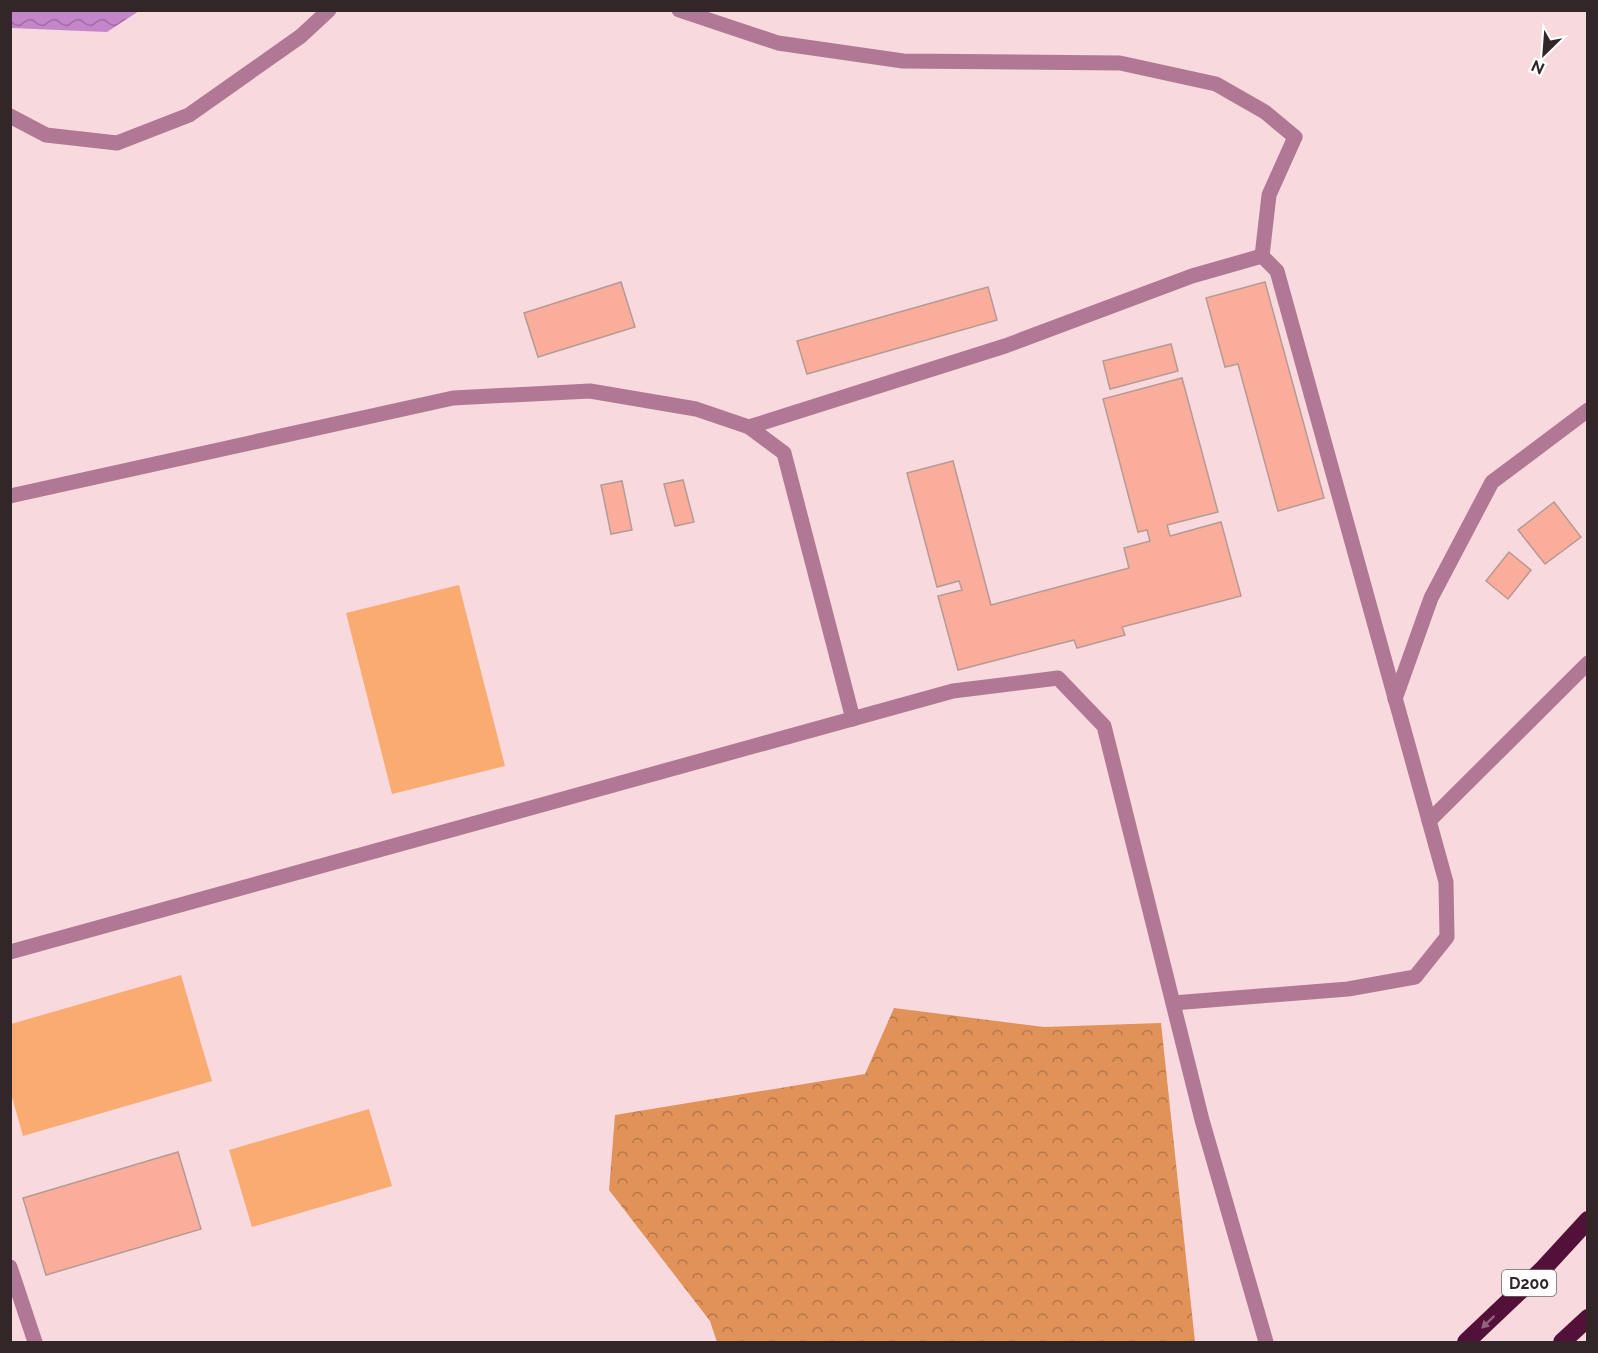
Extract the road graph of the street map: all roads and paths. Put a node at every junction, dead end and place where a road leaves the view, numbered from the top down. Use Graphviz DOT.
graph roads {
  1 [pos="329,10"];
  2 [pos="678,10"];
  3 [pos="10,116"];
  4 [pos="1262,256"];
  5 [pos="1587,410"];
  6 [pos="749,427"];
  7 [pos="10,496"];
  8 [pos="1587,663"];
  9 [pos="1395,699"];
  10 [pos="853,719"];
  11 [pos="1429,821"];
  12 [pos="10,952"];
  13 [pos="1173,1003"];
  14 [pos="1587,1220"];
  15 [pos="10,1267"];
  16 [pos="1587,1318"];
  17 [pos="35,1342"];
  18 [pos="1266,1342"];
  19 [pos="1466,1342"];
  20 [pos="1562,1342"];
  1 -- 3 [label="street"];
  2 -- 4 [label="street"];
  4 -- 6 [label="street"];
  4 -- 9 [label="street"];
  5 -- 9 [label="street"];
  6 -- 7 [label="street"];
  6 -- 10 [label="street"];
  8 -- 11 [label="street"];
  9 -- 11 [label="street"];
  10 -- 12 [label="street"];
  10 -- 13 [label="street"];
  11 -- 13 [label="street"];
  13 -- 18 [label="street"];
  14 -- 19 [label="highway, D200, one-way"];
  15 -- 17 [label="street"];
  16 -- 20 [label="highway"];
}
